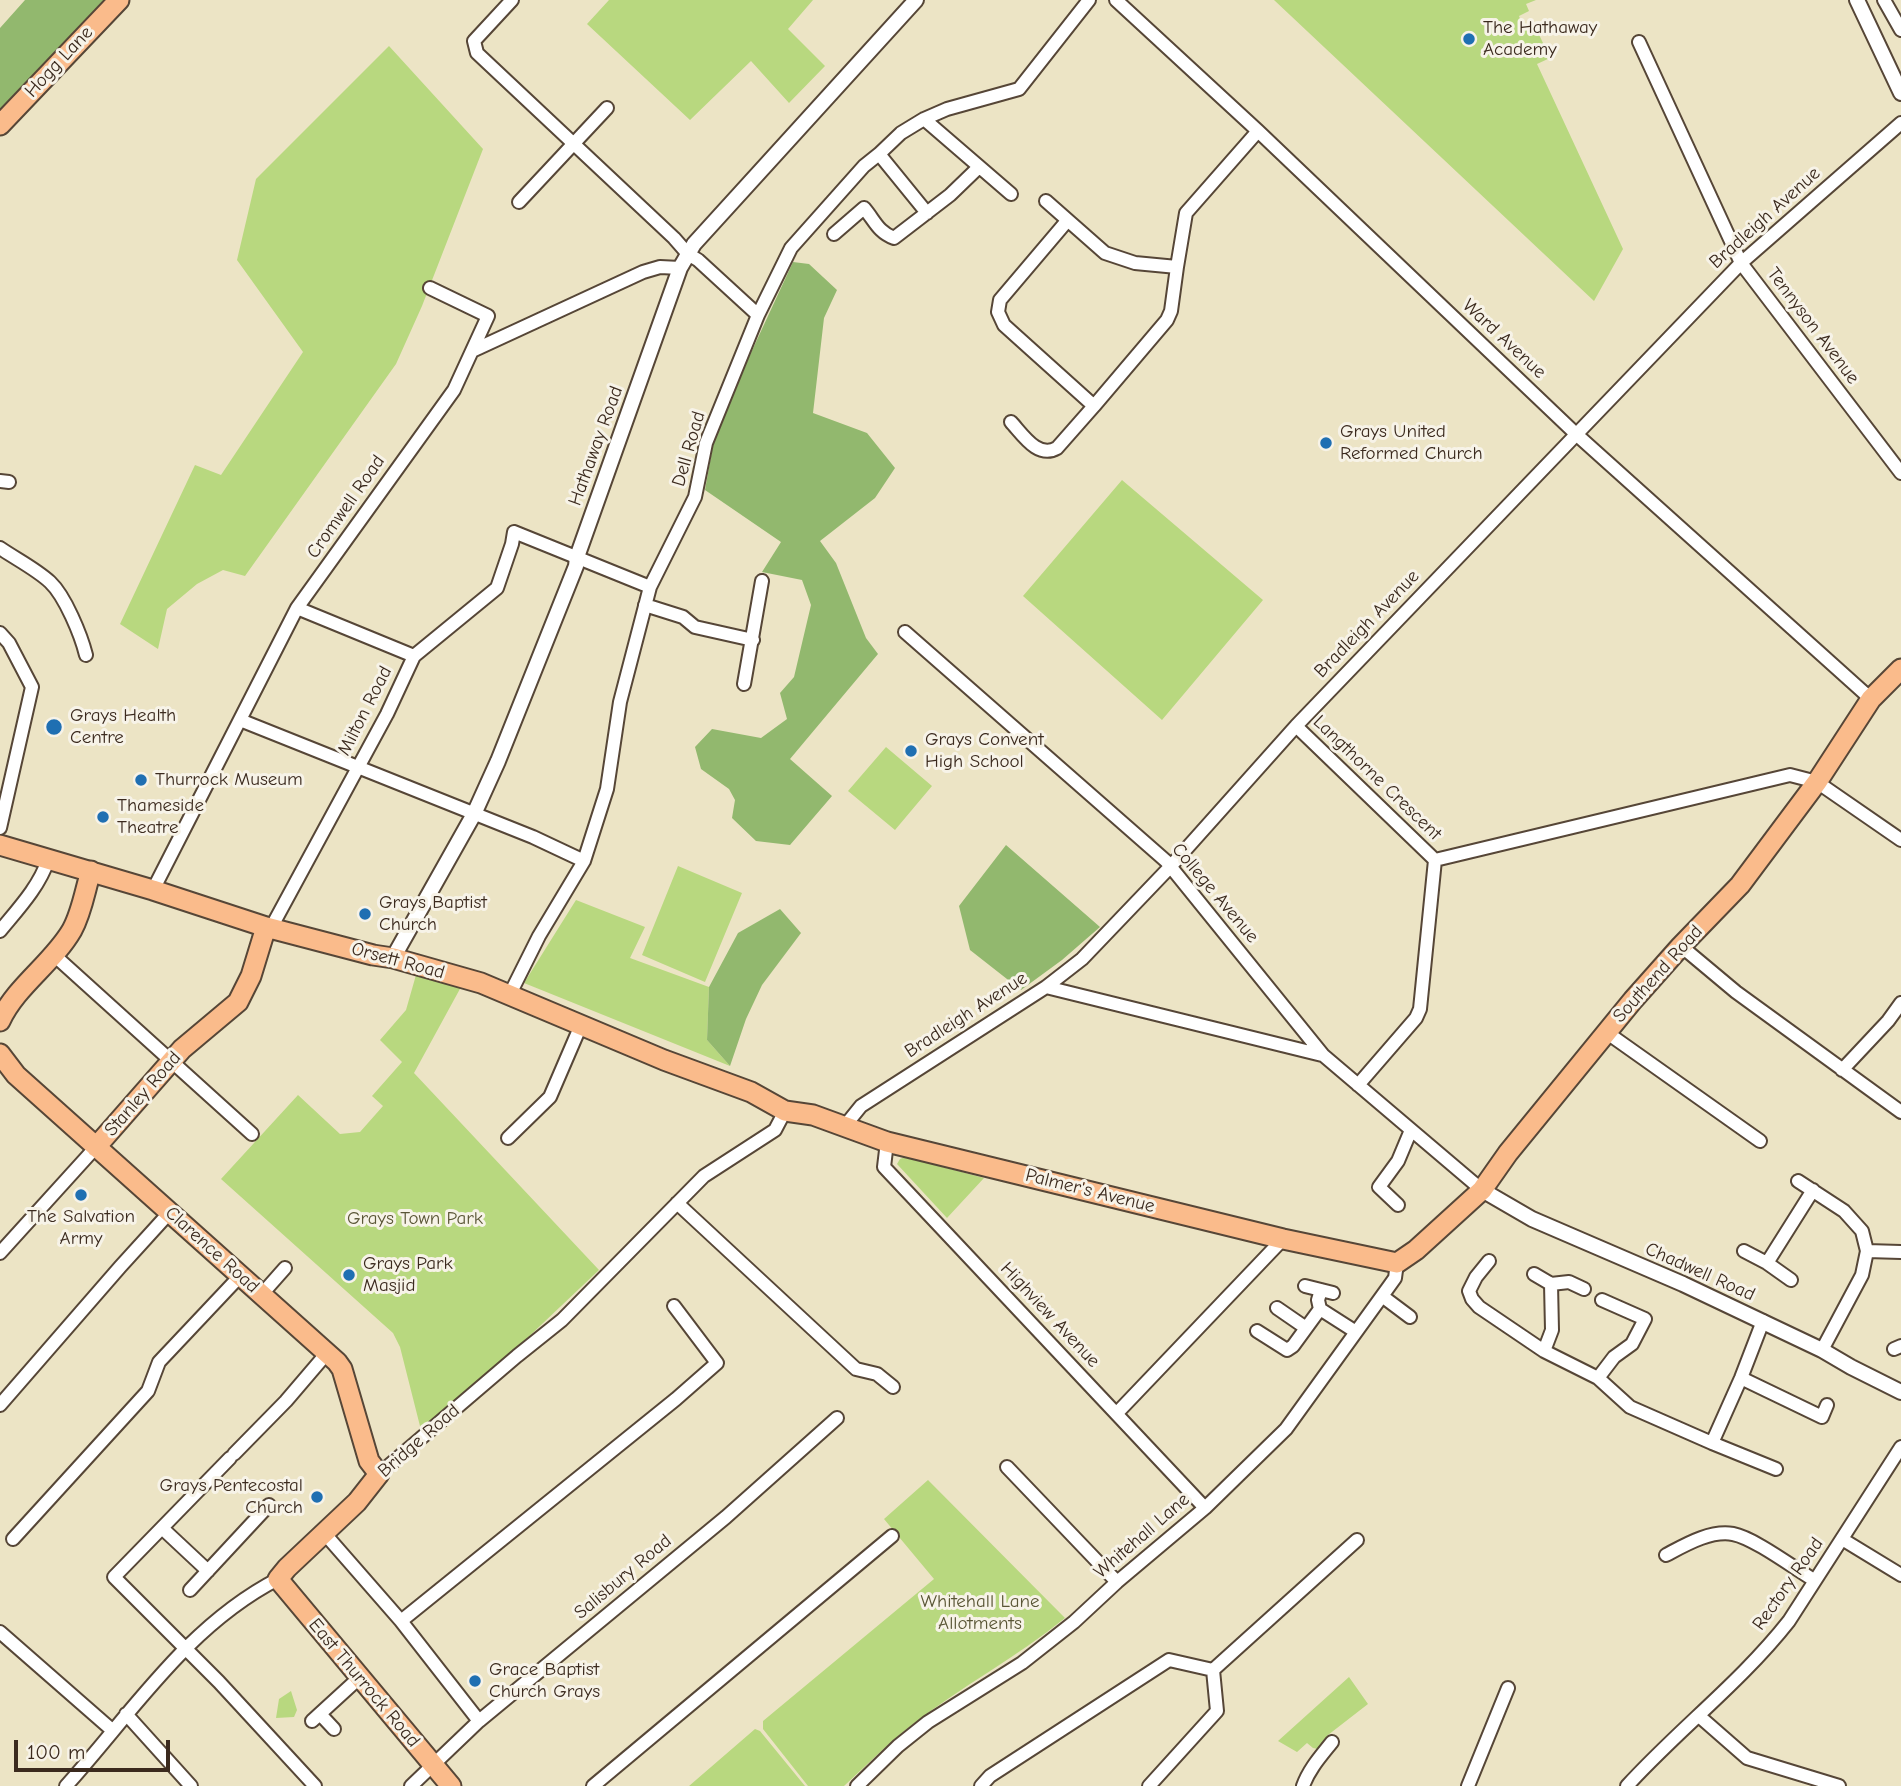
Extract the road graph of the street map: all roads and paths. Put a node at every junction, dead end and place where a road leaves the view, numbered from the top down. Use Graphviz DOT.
graph roads {
  1 [pos="119,0"];
  2 [pos="512,0"];
  3 [pos="916,0"];
  4 [pos="1089,0"];
  5 [pos="1116,0"];
  6 [pos="1857,0"];
  7 [pos="1884,0"];
  8 [pos="1901,30"];
  9 [pos="1639,42"];
  10 [pos="1901,93"];
  11 [pos="607,108"];
  12 [pos="923,119"];
  13 [pos="1901,123"];
  14 [pos="0,125"];
  15 [pos="1258,131"];
  16 [pos="573,144"];
  17 [pos="879,155"];
  18 [pos="979,167"];
  19 [pos="1011,194"];
  20 [pos="1046,201"];
  21 [pos="519,202"];
  22 [pos="927,213"];
  23 [pos="1067,221"];
  24 [pos="834,234"];
  25 [pos="688,254"];
  26 [pos="1741,263"];
  27 [pos="1177,267"];
  28 [pos="680,268"];
  29 [pos="430,288"];
  30 [pos="758,315"];
  31 [pos="472,351"];
  32 [pos="1094,406"];
  33 [pos="1011,422"];
  34 [pos="1576,434"];
  35 [pos="1901,473"];
  36 [pos="0,548"];
  37 [pos="577,557"];
  38 [pos="762,581"];
  39 [pos="650,587"];
  40 [pos="645,606"];
  41 [pos="297,608"];
  42 [pos="905,632"];
  43 [pos="0,633"];
  44 [pos="753,640"];
  45 [pos="86,655"];
  46 [pos="414,656"];
  47 [pos="1897,679"];
  48 [pos="744,684"];
  49 [pos="1871,699"];
  50 [pos="240,720"];
  51 [pos="1296,726"];
  52 [pos="358,768"];
  53 [pos="1817,782"];
  54 [pos="474,814"];
  55 [pos="0,828"];
  56 [pos="1901,840"];
  57 [pos="0,845"];
  58 [pos="48,860"];
  59 [pos="1435,860"];
  60 [pos="584,861"];
  61 [pos="1170,867"];
  62 [pos="91,871"];
  63 [pos="153,890"];
  64 [pos="268,928"];
  65 [pos="0,930"];
  66 [pos="1681,946"];
  67 [pos="54,954"];
  68 [pos="393,958"];
  69 [pos="1046,987"];
  70 [pos="510,994"];
  71 [pos="1901,1003"];
  72 [pos="0,1020"];
  73 [pos="581,1025"];
  74 [pos="1606,1032"];
  75 [pos="0,1054"];
  76 [pos="1323,1055"];
  77 [pos="172,1060"];
  78 [pos="1842,1070"];
  79 [pos="1358,1085"];
  80 [pos="785,1111"];
  81 [pos="1901,1112"];
  82 [pos="844,1127"];
  83 [pos="1411,1130"];
  84 [pos="252,1134"];
  85 [pos="508,1138"];
  86 [pos="1760,1141"];
  87 [pos="887,1142"];
  88 [pos="96,1147"];
  89 [pos="1798,1181"];
  90 [pos="1482,1190"];
  91 [pos="1813,1190"];
  92 [pos="677,1203"];
  93 [pos="1398,1205"];
  94 [pos="170,1212"];
  95 [pos="1283,1239"];
  96 [pos="1744,1251"];
  97 [pos="1867,1251"];
  98 [pos="1901,1252"];
  99 [pos="0,1253"];
  100 [pos="1489,1261"];
  101 [pos="1397,1263"];
  102 [pos="1766,1263"];
  103 [pos="285,1268"];
  104 [pos="1534,1274"];
  105 [pos="241,1275"];
  106 [pos="1791,1280"];
  107 [pos="1551,1284"];
  108 [pos="1305,1286"];
  109 [pos="1584,1289"];
  110 [pos="262,1294"];
  111 [pos="1382,1296"];
  112 [pos="1602,1300"];
  113 [pos="674,1306"];
  114 [pos="1277,1308"];
  115 [pos="1320,1309"];
  116 [pos="1410,1317"];
  117 [pos="1645,1319"];
  118 [pos="1763,1321"];
  119 [pos="1658,1325"];
  120 [pos="1306,1328"];
  121 [pos="1257,1331"];
  122 [pos="1356,1332"];
  123 [pos="1822,1350"];
  124 [pos="1544,1352"];
  125 [pos="327,1353"];
  126 [pos="1598,1378"];
  127 [pos="1741,1378"];
  128 [pos="892,1387"];
  129 [pos="1901,1392"];
  130 [pos="0,1405"];
  131 [pos="1117,1413"];
  132 [pos="1822,1417"];
  133 [pos="837,1418"];
  134 [pos="1712,1443"];
  135 [pos="1901,1447"];
  136 [pos="1007,1467"];
  137 [pos="1776,1469"];
  138 [pos="379,1474"];
  139 [pos="269,1505"];
  140 [pos="1205,1508"];
  141 [pos="162,1528"];
  142 [pos="325,1534"];
  143 [pos="892,1536"];
  144 [pos="13,1539"];
  145 [pos="1357,1539"];
  146 [pos="1842,1539"];
  147 [pos="1666,1555"];
  148 [pos="208,1571"];
  149 [pos="1901,1574"];
  150 [pos="278,1579"];
  151 [pos="1814,1580"];
  152 [pos="1117,1582"];
  153 [pos="190,1590"];
  154 [pos="401,1621"];
  155 [pos="0,1632"];
  156 [pos="186,1647"];
  157 [pos="1213,1670"];
  158 [pos="359,1678"];
  159 [pos="1508,1688"];
  160 [pos="125,1714"];
  161 [pos="1699,1716"];
  162 [pos="479,1721"];
  163 [pos="112,1730"];
  164 [pos="334,1730"];
  165 [pos="1332,1742"];
  166 [pos="433,1766"];
  167 [pos="66,1786"];
  168 [pos="191,1786"];
  169 [pos="315,1786"];
  170 [pos="411,1786"];
  171 [pos="451,1786"];
  172 [pos="593,1786"];
  173 [pos="857,1786"];
  174 [pos="981,1786"];
  175 [pos="1149,1786"];
  176 [pos="1303,1786"];
  177 [pos="1468,1786"];
  178 [pos="1627,1786"];
  179 [pos="1839,1786"];
  1 -- 14 [label="main road, Hogg Lane"];
  2 -- 16 [label="street"];
  3 -- 25 [label="street, Hathaway Road"];
  4 -- 12 [label="street, Dell Road"];
  5 -- 15 [label="street, Ward Avenue"];
  6 -- 10 [label="street"];
  7 -- 8 [label="street"];
  9 -- 26 [label="street, Tennyson Avenue"];
  11 -- 16 [label="street"];
  12 -- 17 [label="street, Dell Road"];
  12 -- 18 [label="street"];
  13 -- 26 [label="street, Bradleigh Avenue"];
  15 -- 27 [label="street"];
  15 -- 34 [label="street, Ward Avenue"];
  16 -- 21 [label="street"];
  16 -- 25 [label="street"];
  17 -- 22 [label="street"];
  17 -- 30 [label="street, Dell Road"];
  18 -- 19 [label="street"];
  18 -- 22 [label="street"];
  20 -- 23 [label="street"];
  22 -- 24 [label="street"];
  23 -- 27 [label="street"];
  23 -- 32 [label="street"];
  25 -- 28 [label="street, Hathaway Road"];
  25 -- 30 [label="street"];
  26 -- 34 [label="street, Bradleigh Avenue"];
  26 -- 35 [label="street, Tennyson Avenue"];
  27 -- 32 [label="street"];
  28 -- 31 [label="street"];
  28 -- 37 [label="street, Hathaway Road"];
  29 -- 31 [label="street, Cromwell Road"];
  30 -- 39 [label="street, Dell Road"];
  31 -- 41 [label="street, Cromwell Road"];
  32 -- 33 [label="street"];
  34 -- 49 [label="street, Ward Avenue"];
  34 -- 51 [label="street, Bradleigh Avenue"];
  36 -- 45 [label="street"];
  37 -- 39 [label="street"];
  37 -- 46 [label="street, Milton Road"];
  37 -- 54 [label="street, Hathaway Road"];
  38 -- 44 [label="street"];
  39 -- 40 [label="street, Dell Road"];
  40 -- 44 [label="street"];
  40 -- 60 [label="street, Dell Road"];
  41 -- 46 [label="street"];
  41 -- 50 [label="street, Cromwell Road"];
  42 -- 61 [label="street, College Avenue"];
  43 -- 55 [label="street"];
  44 -- 48 [label="street"];
  46 -- 52 [label="street, Milton Road"];
  47 -- 49 [label="main road, Southend Road"];
  49 -- 53 [label="main road, Southend Road"];
  50 -- 52 [label="street"];
  50 -- 63 [label="street, Cromwell Road"];
  51 -- 59 [label="street, Langthorne Crescent"];
  51 -- 61 [label="street, Bradleigh Avenue"];
  52 -- 54 [label="street"];
  52 -- 64 [label="street, Milton Road"];
  53 -- 56 [label="street"];
  53 -- 59 [label="street"];
  53 -- 66 [label="main road, Southend Road"];
  54 -- 60 [label="street"];
  54 -- 68 [label="street, Hathaway Road"];
  57 -- 58 [label="main road, Orsett Road"];
  58 -- 62 [label="main road, Orsett Road"];
  58 -- 65 [label="street"];
  59 -- 79 [label="street, Langthorne Crescent"];
  60 -- 70 [label="street, Dell Road"];
  61 -- 69 [label="street, Bradleigh Avenue"];
  61 -- 76 [label="street, College Avenue"];
  62 -- 63 [label="main road, Orsett Road"];
  62 -- 67 [label="main road"];
  63 -- 64 [label="main road, Orsett Road"];
  64 -- 68 [label="main road, Orsett Road"];
  64 -- 77 [label="main road, Stanley Road"];
  66 -- 74 [label="main road, Southend Road"];
  66 -- 78 [label="street"];
  67 -- 72 [label="main road"];
  67 -- 77 [label="street"];
  68 -- 70 [label="main road, Orsett Road"];
  69 -- 76 [label="street"];
  69 -- 82 [label="street, Bradleigh Avenue"];
  70 -- 73 [label="main road, Orsett Road"];
  71 -- 78 [label="street"];
  73 -- 80 [label="main road, Orsett Road"];
  73 -- 85 [label="street"];
  74 -- 86 [label="street"];
  74 -- 90 [label="main road, Southend Road"];
  75 -- 88 [label="main road, Clarence Road"];
  76 -- 79 [label="street, College Avenue"];
  77 -- 84 [label="street"];
  77 -- 88 [label="main road, Stanley Road"];
  78 -- 81 [label="street"];
  79 -- 83 [label="street, College Avenue"];
  80 -- 82 [label="main road, Palmer's Avenue"];
  80 -- 92 [label="street, Bridge Road"];
  82 -- 87 [label="main road, Palmer's Avenue"];
  83 -- 90 [label="street, College Avenue"];
  83 -- 93 [label="street"];
  87 -- 95 [label="main road, Palmer's Avenue"];
  87 -- 131 [label="street, Highview Avenue"];
  88 -- 94 [label="main road, Clarence Road"];
  88 -- 99 [label="street, Stanley Road"];
  89 -- 91 [label="street"];
  90 -- 101 [label="main road, Southend Road"];
  90 -- 118 [label="street, Chadwell Road"];
  91 -- 97 [label="street"];
  91 -- 102 [label="street"];
  92 -- 128 [label="street"];
  92 -- 138 [label="street, Bridge Road"];
  94 -- 105 [label="main road, Clarence Road"];
  94 -- 130 [label="street"];
  95 -- 101 [label="main road, Palmer's Avenue"];
  95 -- 131 [label="street"];
  96 -- 102 [label="street"];
  97 -- 98 [label="street"];
  97 -- 123 [label="street"];
  100 -- 124 [label="street"];
  101 -- 111 [label="street, Whitehall Lane"];
  102 -- 106 [label="street"];
  103 -- 110 [label="street"];
  104 -- 107 [label="street"];
  105 -- 110 [label="main road, Clarence Road"];
  105 -- 144 [label="street"];
  107 -- 109 [label="street"];
  107 -- 124 [label="street"];
  108 -- 115 [label="street"];
  110 -- 125 [label="main road, Clarence Road"];
  111 -- 116 [label="street"];
  111 -- 122 [label="street, Whitehall Lane"];
  112 -- 117 [label="street"];
  113 -- 154 [label="street"];
  114 -- 120 [label="street"];
  115 -- 120 [label="street"];
  115 -- 122 [label="street"];
  117 -- 119 [label="street"];
  117 -- 126 [label="street"];
  118 -- 123 [label="street, Chadwell Road"];
  118 -- 127 [label="street"];
  120 -- 121 [label="street"];
  122 -- 140 [label="street, Whitehall Lane"];
  123 -- 129 [label="street, Chadwell Road"];
  124 -- 126 [label="street"];
  125 -- 138 [label="main road, Clarence Road"];
  125 -- 141 [label="street"];
  126 -- 134 [label="street"];
  127 -- 132 [label="street"];
  127 -- 134 [label="street"];
  131 -- 140 [label="street, Highview Avenue"];
  133 -- 162 [label="street, Salisbury Road"];
  134 -- 137 [label="street"];
  135 -- 146 [label="street, Rectory Road"];
  136 -- 152 [label="street"];
  138 -- 142 [label="main road, Bridge Road"];
  139 -- 148 [label="street"];
  140 -- 152 [label="street, Whitehall Lane"];
  141 -- 148 [label="street"];
  141 -- 156 [label="street"];
  142 -- 150 [label="main road, Bridge Road"];
  142 -- 154 [label="street"];
  143 -- 172 [label="street"];
  145 -- 157 [label="street"];
  146 -- 149 [label="street"];
  146 -- 151 [label="street, Rectory Road"];
  147 -- 151 [label="street"];
  148 -- 153 [label="street"];
  150 -- 156 [label="street, Bridge Road"];
  150 -- 158 [label="main road, East Thurrock Road"];
  151 -- 161 [label="street, Rectory Road"];
  152 -- 173 [label="street, Whitehall Lane"];
  154 -- 162 [label="street"];
  155 -- 163 [label="street"];
  156 -- 160 [label="street, Bridge Road"];
  156 -- 169 [label="street"];
  157 -- 174 [label="street"];
  157 -- 175 [label="street"];
  158 -- 164 [label="street"];
  158 -- 166 [label="main road, East Thurrock Road"];
  159 -- 177 [label="street"];
  160 -- 163 [label="street, Bridge Road"];
  160 -- 168 [label="street"];
  161 -- 178 [label="street, Rectory Road"];
  161 -- 179 [label="street"];
  162 -- 166 [label="street, Salisbury Road"];
  163 -- 167 [label="street, Bridge Road"];
  165 -- 176 [label="street"];
  166 -- 170 [label="street, Salisbury Road"];
  166 -- 171 [label="main road, East Thurrock Road"];
}
